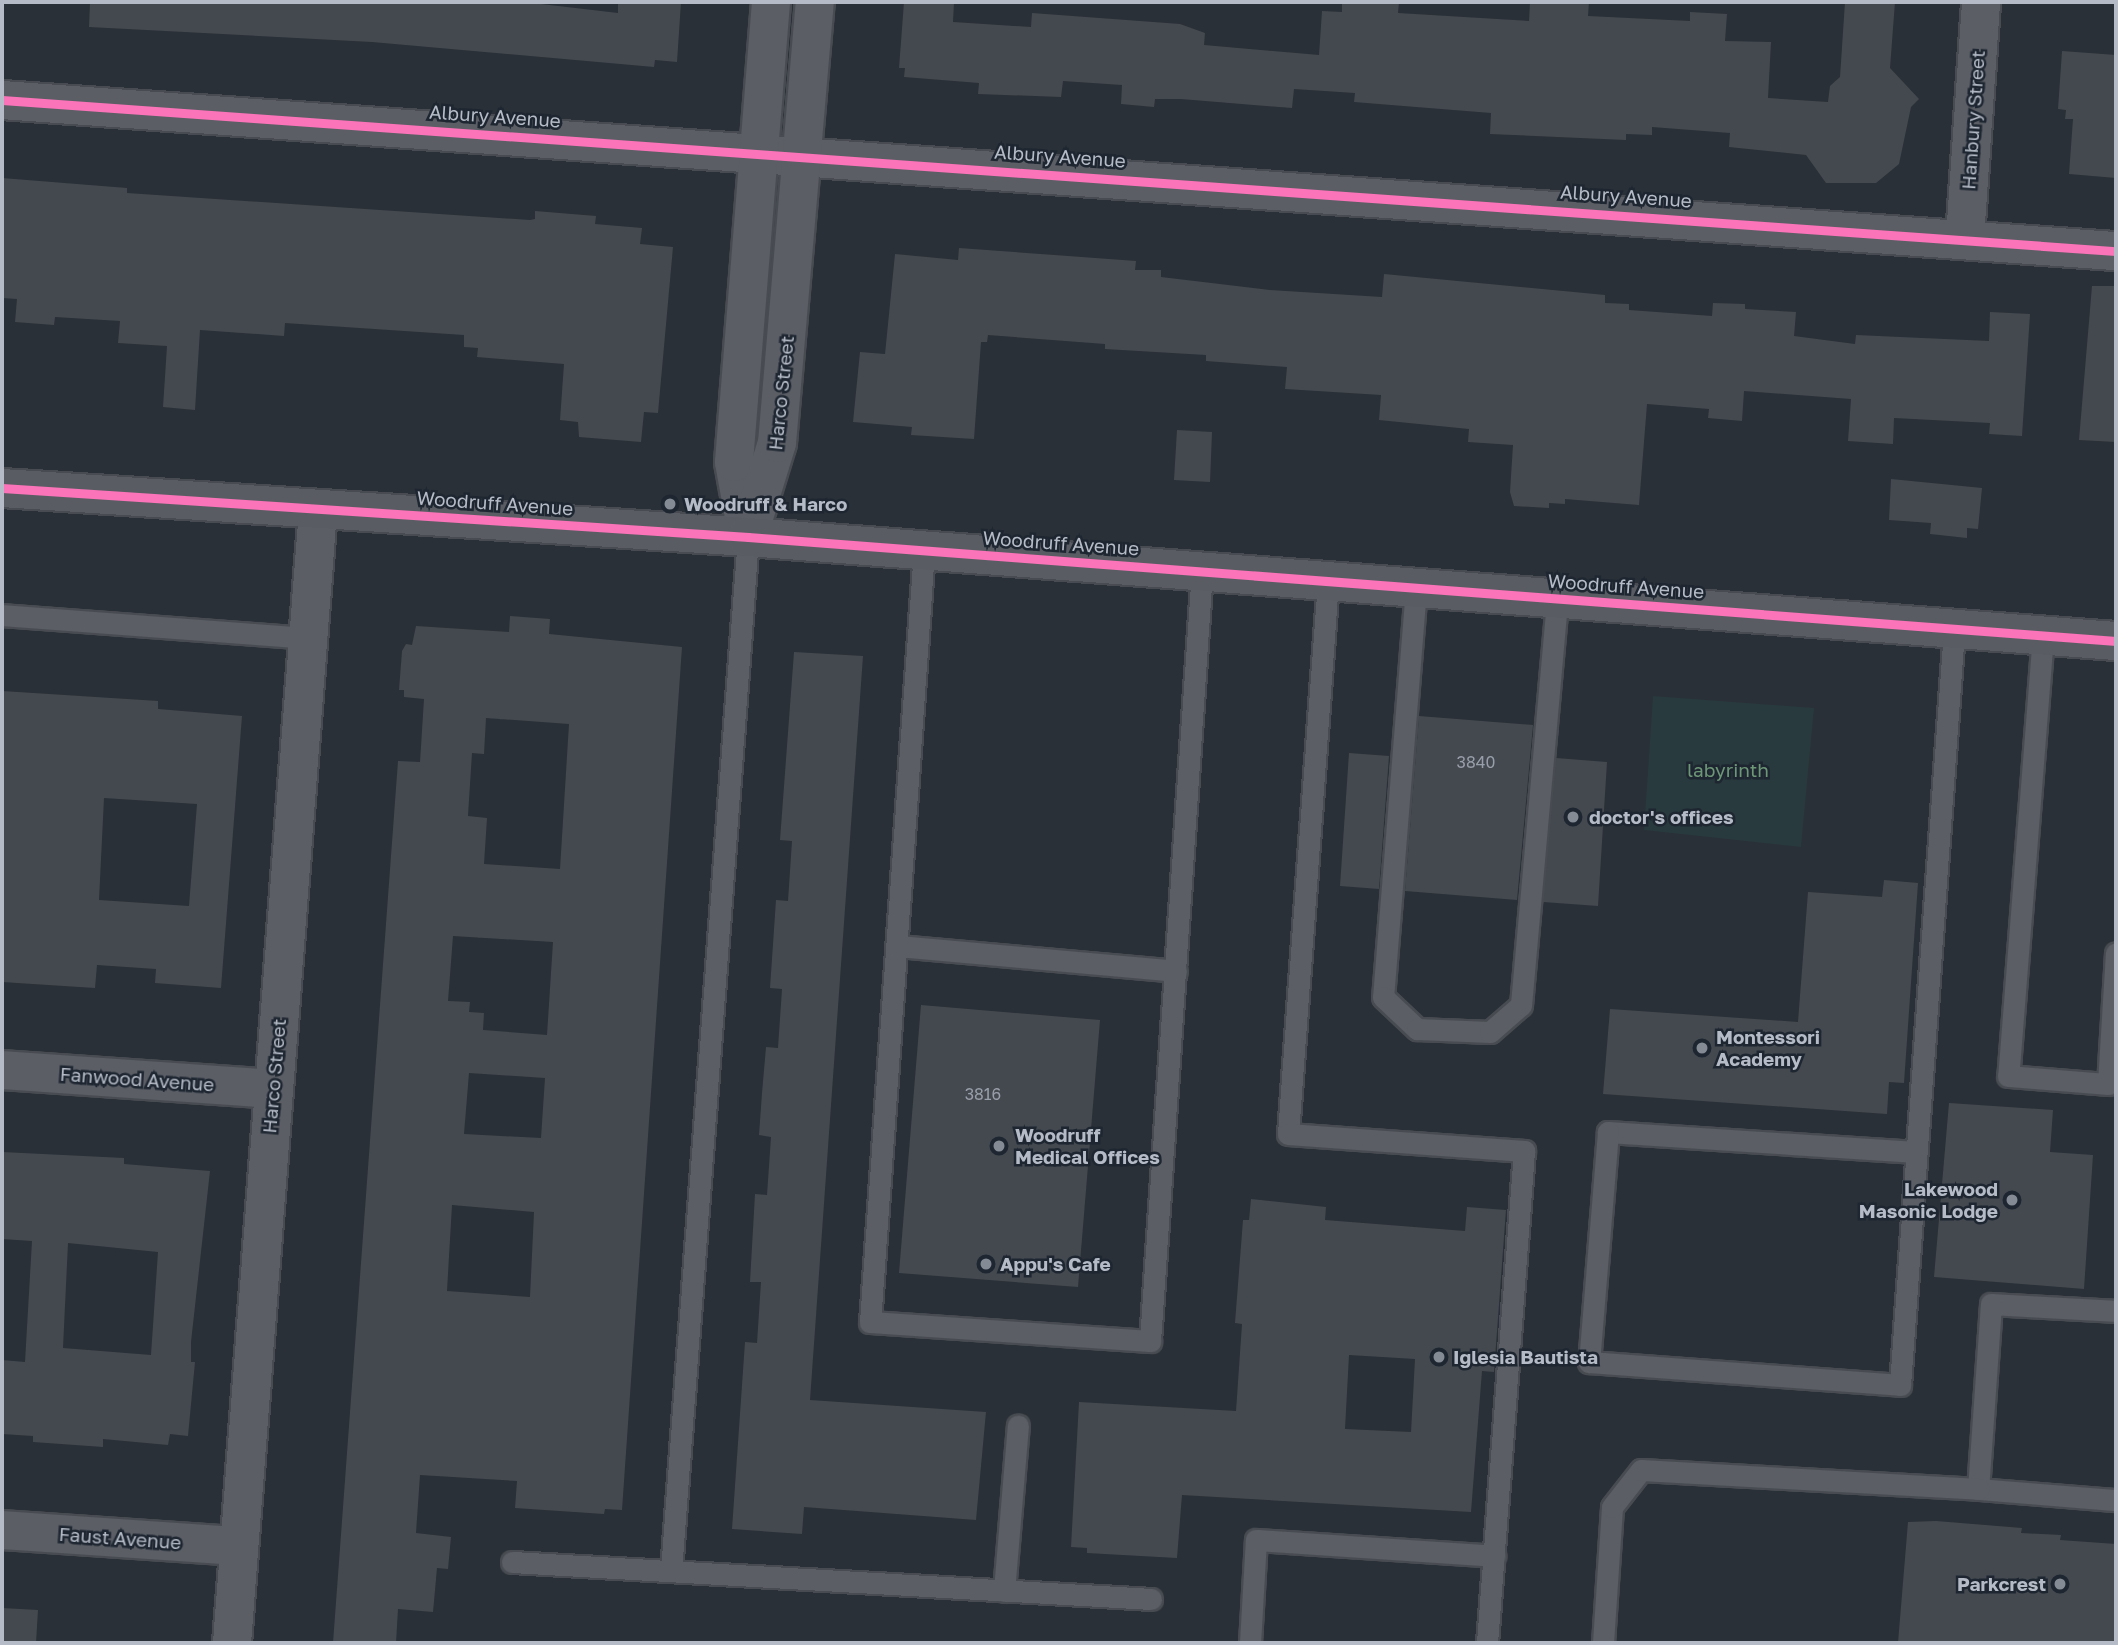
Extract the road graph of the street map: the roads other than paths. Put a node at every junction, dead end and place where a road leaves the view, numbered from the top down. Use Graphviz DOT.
graph roads {
  1 [pos="771,2"];
  2 [pos="815,2"];
  3 [pos="1981,2"];
  4 [pos="2,100"];
  5 [pos="760,152"];
  6 [pos="803,155"];
  7 [pos="1965,238"];
  8 [pos="2116,251"];
  9 [pos="2,488"];
  10 [pos="318,509"];
  11 [pos="748,537"];
  12 [pos="924,550"];
  13 [pos="1202,571"];
  14 [pos="1328,581"];
  15 [pos="1416,588"];
  16 [pos="1557,598"];
  17 [pos="2,614"];
  18 [pos="1954,628"];
  19 [pos="2043,635"];
  20 [pos="309,638"];
  21 [pos="2116,641"];
  22 [pos="897,946"];
  23 [pos="2116,953"];
  24 [pos="1176,971"];
  25 [pos="2,1070"];
  26 [pos="2112,1088"];
  27 [pos="273,1089"];
  28 [pos="1916,1152"];
  29 [pos="2116,1311"];
  30 [pos="1018,1426"];
  31 [pos="1978,1489"];
  32 [pos="2116,1500"];
  33 [pos="2,1530"];
  34 [pos="237,1546"];
  35 [pos="1494,1556"];
  36 [pos="512,1562"];
  37 [pos="670,1570"];
  38 [pos="1004,1591"];
  39 [pos="1151,1599"];
  40 [pos="232,1643"];
  41 [pos="1250,1643"];
  42 [pos="1487,1643"];
  43 [pos="1603,1643"];
  1 -- 5 [label="street, Harco Street"];
  2 -- 6 [label="street, Harco Street"];
  3 -- 7 [label="street, Hanbury Street"];
  4 -- 5 [label="street, Albury Avenue"];
  5 -- 6 [label="street, Albury Avenue"];
  5 -- 11 [label="street, Harco Street"];
  6 -- 7 [label="street, Albury Avenue"];
  6 -- 11 [label="street, Harco Street"];
  7 -- 8 [label="street, Albury Avenue"];
  9 -- 10 [label="main road, Woodruff Avenue"];
  10 -- 11 [label="main road, Woodruff Avenue"];
  10 -- 20 [label="street, Harco Street"];
  11 -- 12 [label="main road, Woodruff Avenue"];
  11 -- 37 [label="lane"];
  12 -- 13 [label="main road, Woodruff Avenue"];
  12 -- 22 [label="lane"];
  13 -- 14 [label="main road, Woodruff Avenue"];
  13 -- 24 [label="lane"];
  14 -- 15 [label="main road, Woodruff Avenue"];
  14 -- 35 [label="lane"];
  15 -- 16 [label="main road, Woodruff Avenue"];
  15 -- 16 [label="lane"];
  16 -- 18 [label="main road, Woodruff Avenue"];
  17 -- 20 [label="lane"];
  18 -- 19 [label="main road, Woodruff Avenue"];
  18 -- 28 [label="lane"];
  19 -- 21 [label="main road, Woodruff Avenue"];
  19 -- 26 [label="lane"];
  20 -- 27 [label="street, Harco Street"];
  22 -- 24 [label="lane"];
  22 -- 24 [label="lane"];
  23 -- 26 [label="lane"];
  25 -- 27 [label="street, Fanwood Avenue"];
  27 -- 34 [label="street, Harco Street"];
  28 -- 28 [label="lane"];
  29 -- 31 [label="lane"];
  30 -- 38 [label="lane"];
  31 -- 32 [label="lane"];
  31 -- 43 [label="lane"];
  33 -- 34 [label="street, Faust Avenue"];
  34 -- 40 [label="street, Harco Street"];
  35 -- 41 [label="lane"];
  35 -- 42 [label="lane"];
  36 -- 37 [label="lane"];
  37 -- 38 [label="lane"];
  38 -- 39 [label="lane"];
}
